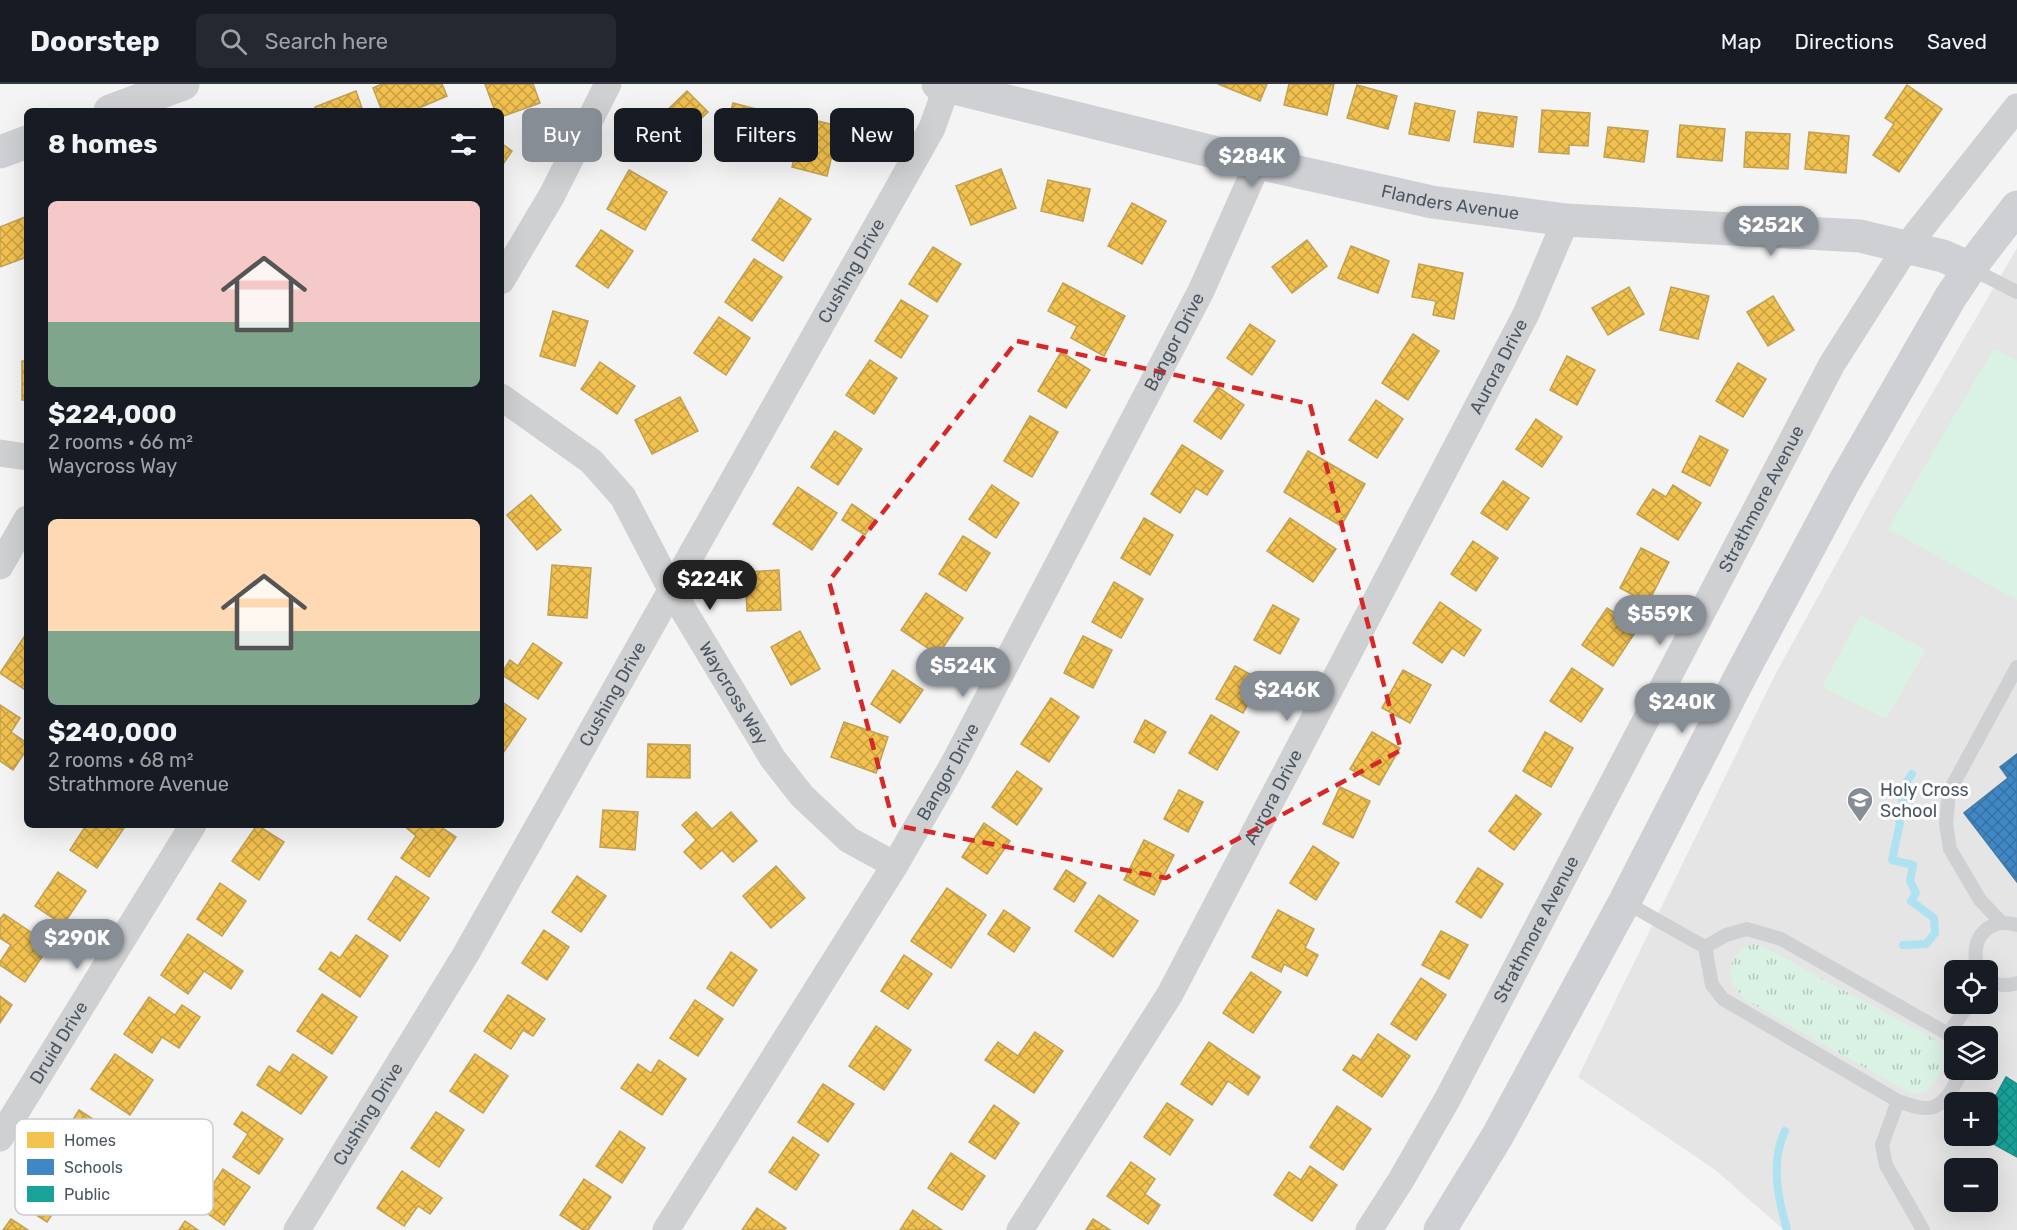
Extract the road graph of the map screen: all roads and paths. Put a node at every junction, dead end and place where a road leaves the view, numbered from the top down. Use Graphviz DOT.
graph roads {
  1 [pos="183,84"];
  2 [pos="608,84"];
  3 [pos="942,85"];
  4 [pos="2017,107"];
  5 [pos="118,108"];
  6 [pos="24,143"];
  7 [pos="0,152"];
  8 [pos="1258,163"];
  9 [pos="2017,207"];
  10 [pos="1566,220"];
  11 [pos="1907,246"];
  12 [pos="1970,268"];
  13 [pos="504,276"];
  14 [pos="2017,292"];
  15 [pos="504,399"];
  16 [pos="0,453"];
  17 [pos="24,457"];
  18 [pos="24,524"];
  19 [pos="0,566"];
  20 [pos="672,591"];
  21 [pos="2017,667"];
  22 [pos="191,828"];
  23 [pos="895,865"];
  24 [pos="1625,902"];
  25 [pos="2002,923"];
  26 [pos="2017,925"];
  27 [pos="1705,947"];
  28 [pos="1975,960"];
  29 [pos="2017,983"];
  30 [pos="1998,985"];
  31 [pos="1944,1035"];
  32 [pos="1957,1080"];
  33 [pos="1898,1101"];
  34 [pos="0,1138"];
  35 [pos="297,1230"];
  36 [pos="666,1230"];
  37 [pos="1020,1230"];
  38 [pos="1369,1230"];
  39 [pos="1440,1230"];
  40 [pos="1923,1230"];
  1 -- 5 [label="main road"];
  2 -- 13 [label="street"];
  3 -- 8 [label="main road, Flanders Avenue"];
  3 -- 20 [label="street, Cushing Drive"];
  4 -- 11 [label="street, Strathmore Avenue"];
  6 -- 7 [label="main road"];
  8 -- 10 [label="main road, Flanders Avenue"];
  8 -- 23 [label="street, Bangor Drive"];
  9 -- 12 [label="main road"];
  10 -- 11 [label="main road, Flanders Avenue"];
  10 -- 37 [label="street, Aurora Drive"];
  11 -- 12 [label="main road, Flanders Avenue"];
  11 -- 38 [label="street, Strathmore Avenue"];
  12 -- 14 [label="lane"];
  12 -- 24 [label="main road"];
  15 -- 20 [label="street, Waycross Way"];
  16 -- 17 [label="street"];
  18 -- 19 [label="street"];
  20 -- 23 [label="street, Waycross Way"];
  20 -- 35 [label="street, Cushing Drive"];
  21 -- 25 [label="lane"];
  22 -- 34 [label="street, Druid Drive"];
  23 -- 36 [label="street, Bangor Drive"];
  24 -- 27 [label="lane"];
  24 -- 39 [label="main road"];
  25 -- 26 [label="lane"];
  25 -- 28 [label="lane"];
  27 -- 31 [label="lane"];
  27 -- 33 [label="lane"];
  29 -- 30 [label="lane"];
  32 -- 33 [label="lane"];
  33 -- 40 [label="lane"];
}
